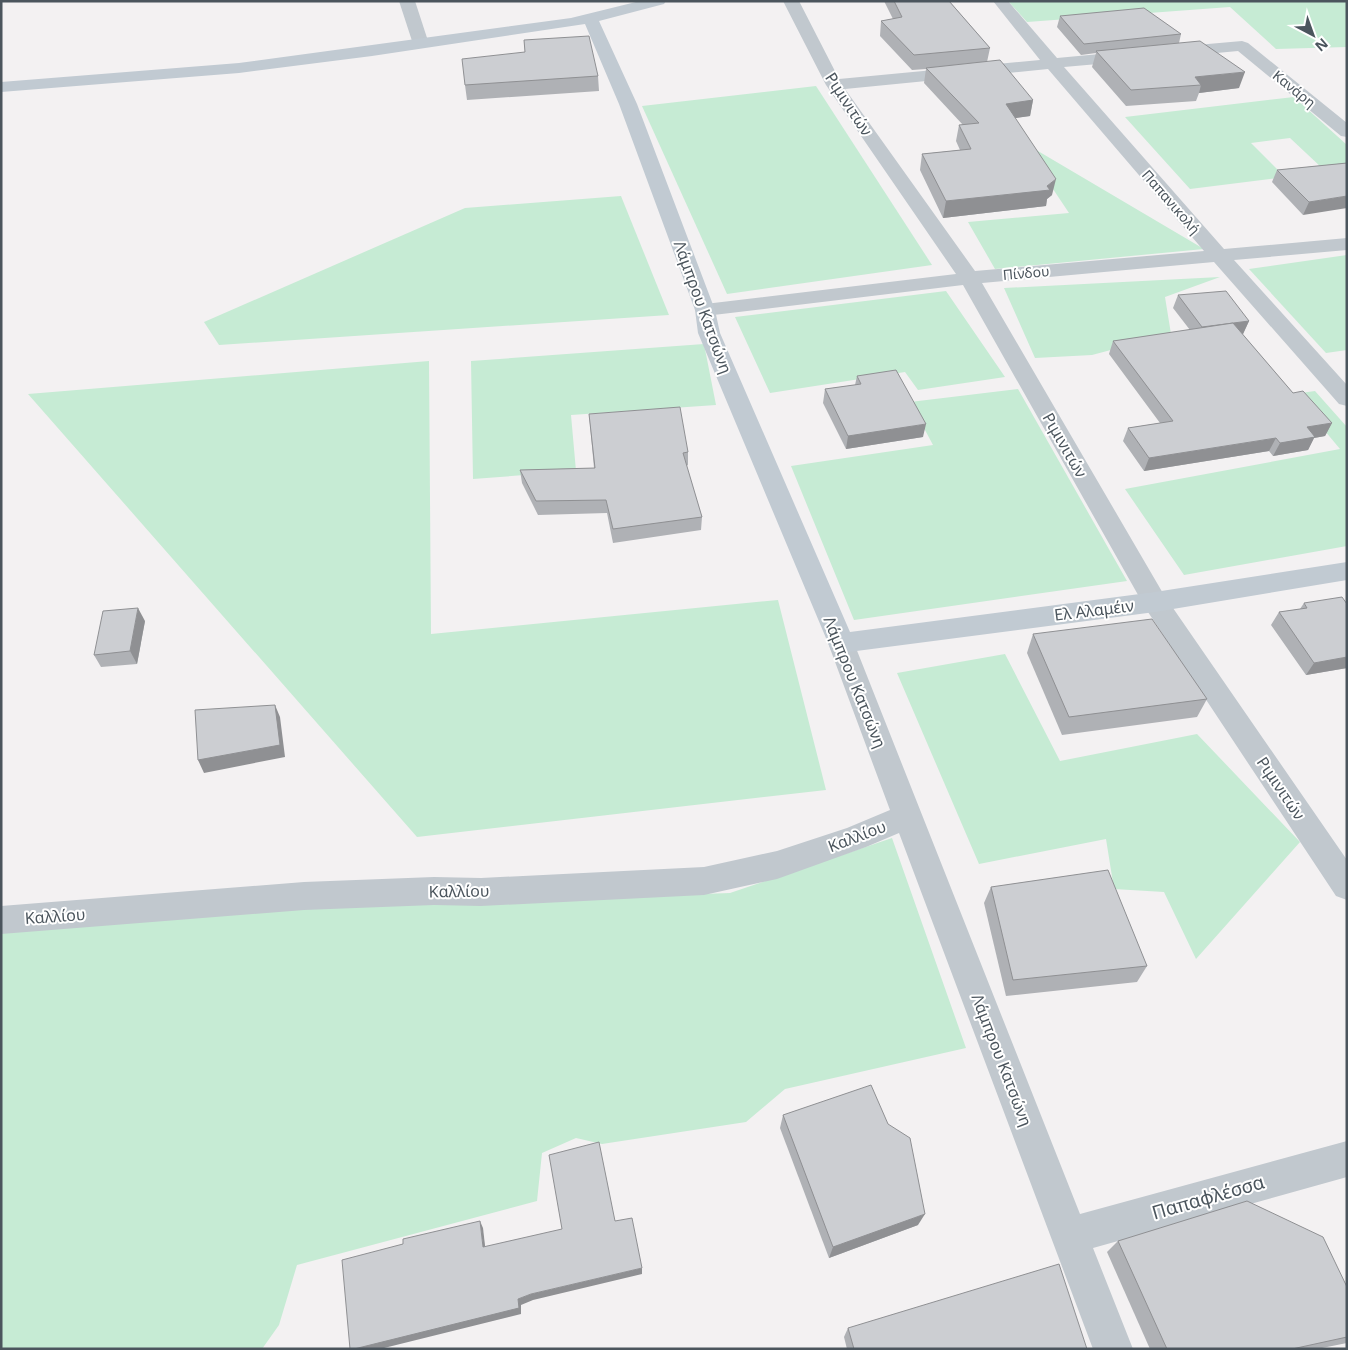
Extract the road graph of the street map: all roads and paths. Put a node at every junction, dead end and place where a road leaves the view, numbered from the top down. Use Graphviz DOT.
graph roads {
  1 [pos="407,1"];
  2 [pos="659,1"];
  3 [pos="791,1"];
  4 [pos="1000,1"];
  5 [pos="591,19"];
  6 [pos="421,44"];
  7 [pos="1051,64"];
  8 [pos="834,85"];
  9 [pos="1,87"];
  10 [pos="1347,132"];
  11 [pos="1347,244"];
  12 [pos="1218,256"];
  13 [pos="969,278"];
  14 [pos="706,310"];
  15 [pos="1347,399"];
  16 [pos="1347,571"];
  17 [pos="1155,602"];
  18 [pos="841,643"];
  19 [pos="908,816"];
  20 [pos="1347,886"];
  21 [pos="1,920"];
  22 [pos="1347,1159"];
  23 [pos="1069,1236"];
  24 [pos="1113,1349"];
  1 -- 6 [label="street"];
  2 -- 5 [label="street"];
  3 -- 8 [label="street, Ριμινιτών"];
  4 -- 7 [label="street, Παπανικολή"];
  5 -- 6 [label="street"];
  5 -- 14 [label="street, Λάμπρου Κατσώνη"];
  6 -- 9 [label="street"];
  7 -- 8 [label="street"];
  7 -- 10 [label="street, Κανάρη"];
  7 -- 12 [label="street, Παπανικολή"];
  8 -- 13 [label="street, Ριμινιτών"];
  11 -- 12 [label="street, Πίνδου"];
  12 -- 13 [label="street, Πίνδου"];
  12 -- 15 [label="street, Παπανικολή"];
  13 -- 14 [label="street, Πίνδου"];
  13 -- 17 [label="street, Ριμινιτών"];
  14 -- 18 [label="street, Λάμπρου Κατσώνη"];
  16 -- 17 [label="street, Ελ Αλαμέιν"];
  17 -- 18 [label="street, Ελ Αλαμέιν"];
  17 -- 20 [label="street, Ριμινιτών"];
  18 -- 19 [label="street, Λάμπρου Κατσώνη"];
  19 -- 21 [label="street, Καλλίου"];
  19 -- 23 [label="street, Λάμπρου Κατσώνη"];
  22 -- 23 [label="street, Παπαφλέσσα"];
  23 -- 24 [label="street, Λάμπρου Κατσώνη"];
}
